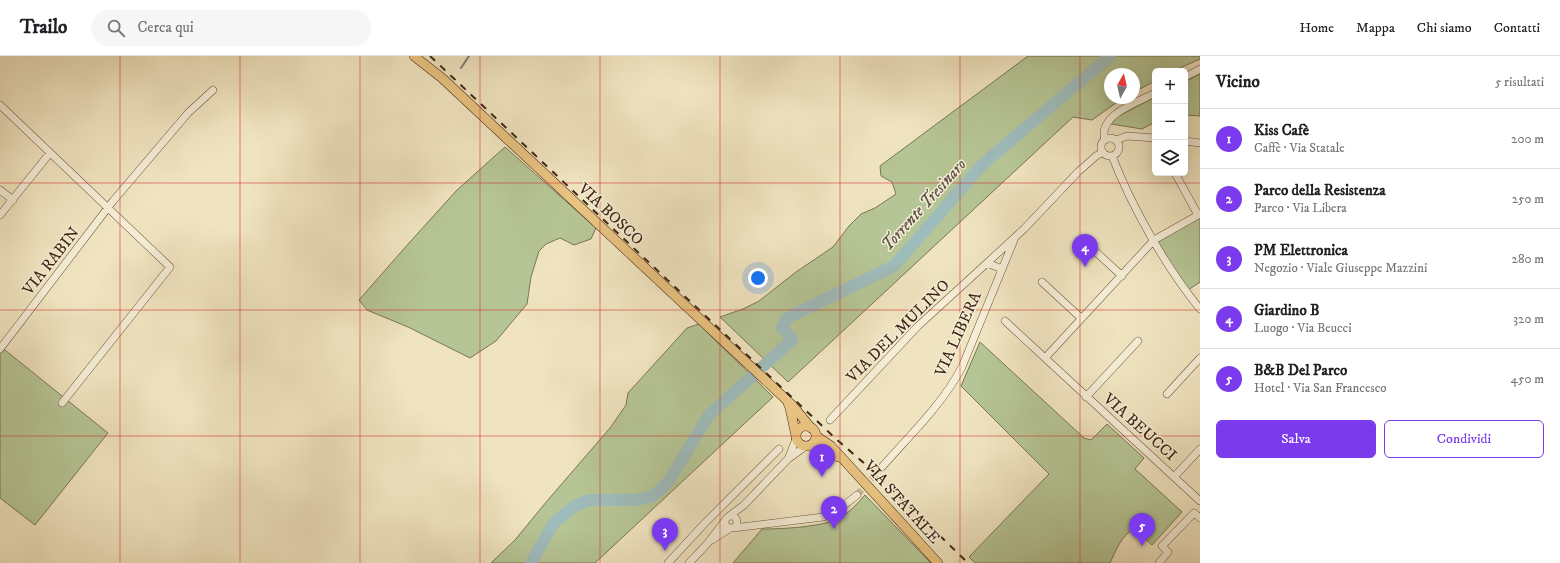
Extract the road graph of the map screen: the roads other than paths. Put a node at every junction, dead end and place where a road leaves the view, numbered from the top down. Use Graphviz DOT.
graph roads {
  1 [pos="414,56"];
  2 [pos="1200,69"];
  3 [pos="1188,75"];
  4 [pos="213,90"];
  5 [pos="1152,94"];
  6 [pos="0,105"];
  7 [pos="1152,138"];
  8 [pos="1105,140"];
  9 [pos="1116,140"];
  10 [pos="1188,141"];
  11 [pos="1200,143"];
  12 [pos="50,152"];
  13 [pos="1103,152"];
  14 [pos="1112,156"];
  15 [pos="1177,176"];
  16 [pos="0,190"];
  17 [pos="13,200"];
  18 [pos="108,208"];
  19 [pos="1199,214"];
  20 [pos="0,215"];
  21 [pos="1082,239"];
  22 [pos="1014,240"];
  23 [pos="1154,240"];
  24 [pos="987,263"];
  25 [pos="1002,269"];
  26 [pos="1122,276"];
  27 [pos="1042,282"];
  28 [pos="1200,309"];
  29 [pos="1081,318"];
  30 [pos="1005,321"];
  31 [pos="1138,342"];
  32 [pos="0,349"];
  33 [pos="1045,358"];
  34 [pos="1200,358"];
  35 [pos="1167,394"];
  36 [pos="1086,397"];
  37 [pos="785,400"];
  38 [pos="62,403"];
  39 [pos="830,420"];
  40 [pos="811,428"];
  41 [pos="816,436"];
  42 [pos="796,437"];
  43 [pos="807,446"];
  44 [pos="778,449"];
  45 [pos="1200,449"];
  46 [pos="788,459"];
  47 [pos="845,460"];
  48 [pos="882,467"];
  49 [pos="1174,477"];
  50 [pos="857,495"];
  51 [pos="1200,501"];
  52 [pos="1200,518"];
  53 [pos="731,523"];
  54 [pos="668,563"];
  55 [pos="689,563"];
  56 [pos="938,563"];
  57 [pos="1159,563"];
  1 -- 37 [label="main road, VIA BOSCO"];
  2 -- 3 [label="street"];
  4 -- 18 [label="street, VIA RABIN"];
  5 -- 8 [label="street"];
  6 -- 12 [label="street"];
  7 -- 9 [label="street"];
  8 -- 9 [label="street"];
  8 -- 13 [label="street"];
  9 -- 14 [label="street"];
  10 -- 11 [label="street"];
  12 -- 17 [label="street"];
  12 -- 18 [label="street"];
  13 -- 14 [label="street"];
  13 -- 22 [label="street, VIA DEL MULINO"];
  14 -- 23 [label="street"];
  15 -- 19 [label="street"];
  16 -- 17 [label="street"];
  17 -- 20 [label="street"];
  18 -- 32 [label="street, VIA RABIN"];
  18 -- 38 [label="street"];
  19 -- 23 [label="street"];
  21 -- 26 [label="street"];
  22 -- 24 [label="street, VIA DEL MULINO"];
  22 -- 25 [label="street, VIA LIBERA"];
  23 -- 26 [label="street"];
  23 -- 28 [label="street"];
  24 -- 25 [label="street"];
  24 -- 39 [label="street, VIA DEL MULINO"];
  25 -- 48 [label="street, VIA LIBERA"];
  26 -- 29 [label="street"];
  27 -- 29 [label="street"];
  29 -- 33 [label="street"];
  30 -- 33 [label="street, VIA BEUCCI"];
  31 -- 36 [label="street, VIA BEUCCI"];
  33 -- 36 [label="street, VIA BEUCCI"];
  34 -- 35 [label="street"];
  36 -- 49 [label="street, VIA BEUCCI"];
  37 -- 40 [label="main road, VIA STATALE"];
  37 -- 42 [label="main road"];
  40 -- 41 [label="main road, VIA STATALE"];
  40 -- 42 [label="main road"];
  41 -- 43 [label="main road"];
  41 -- 47 [label="main road, VIA STATALE"];
  42 -- 43 [label="main road, VIA STATALE"];
  42 -- 46 [label="street"];
  43 -- 46 [label="street"];
  43 -- 47 [label="main road, VIA STATALE"];
  44 -- 54 [label="street"];
  45 -- 49 [label="street, VIA BEUCCI"];
  46 -- 53 [label="street"];
  47 -- 56 [label="main road, VIA STATALE"];
  49 -- 51 [label="street, VIA BEUCCI"];
  50 -- 53 [label="street"];
  52 -- 57 [label="street"];
  53 -- 55 [label="street"];
}
